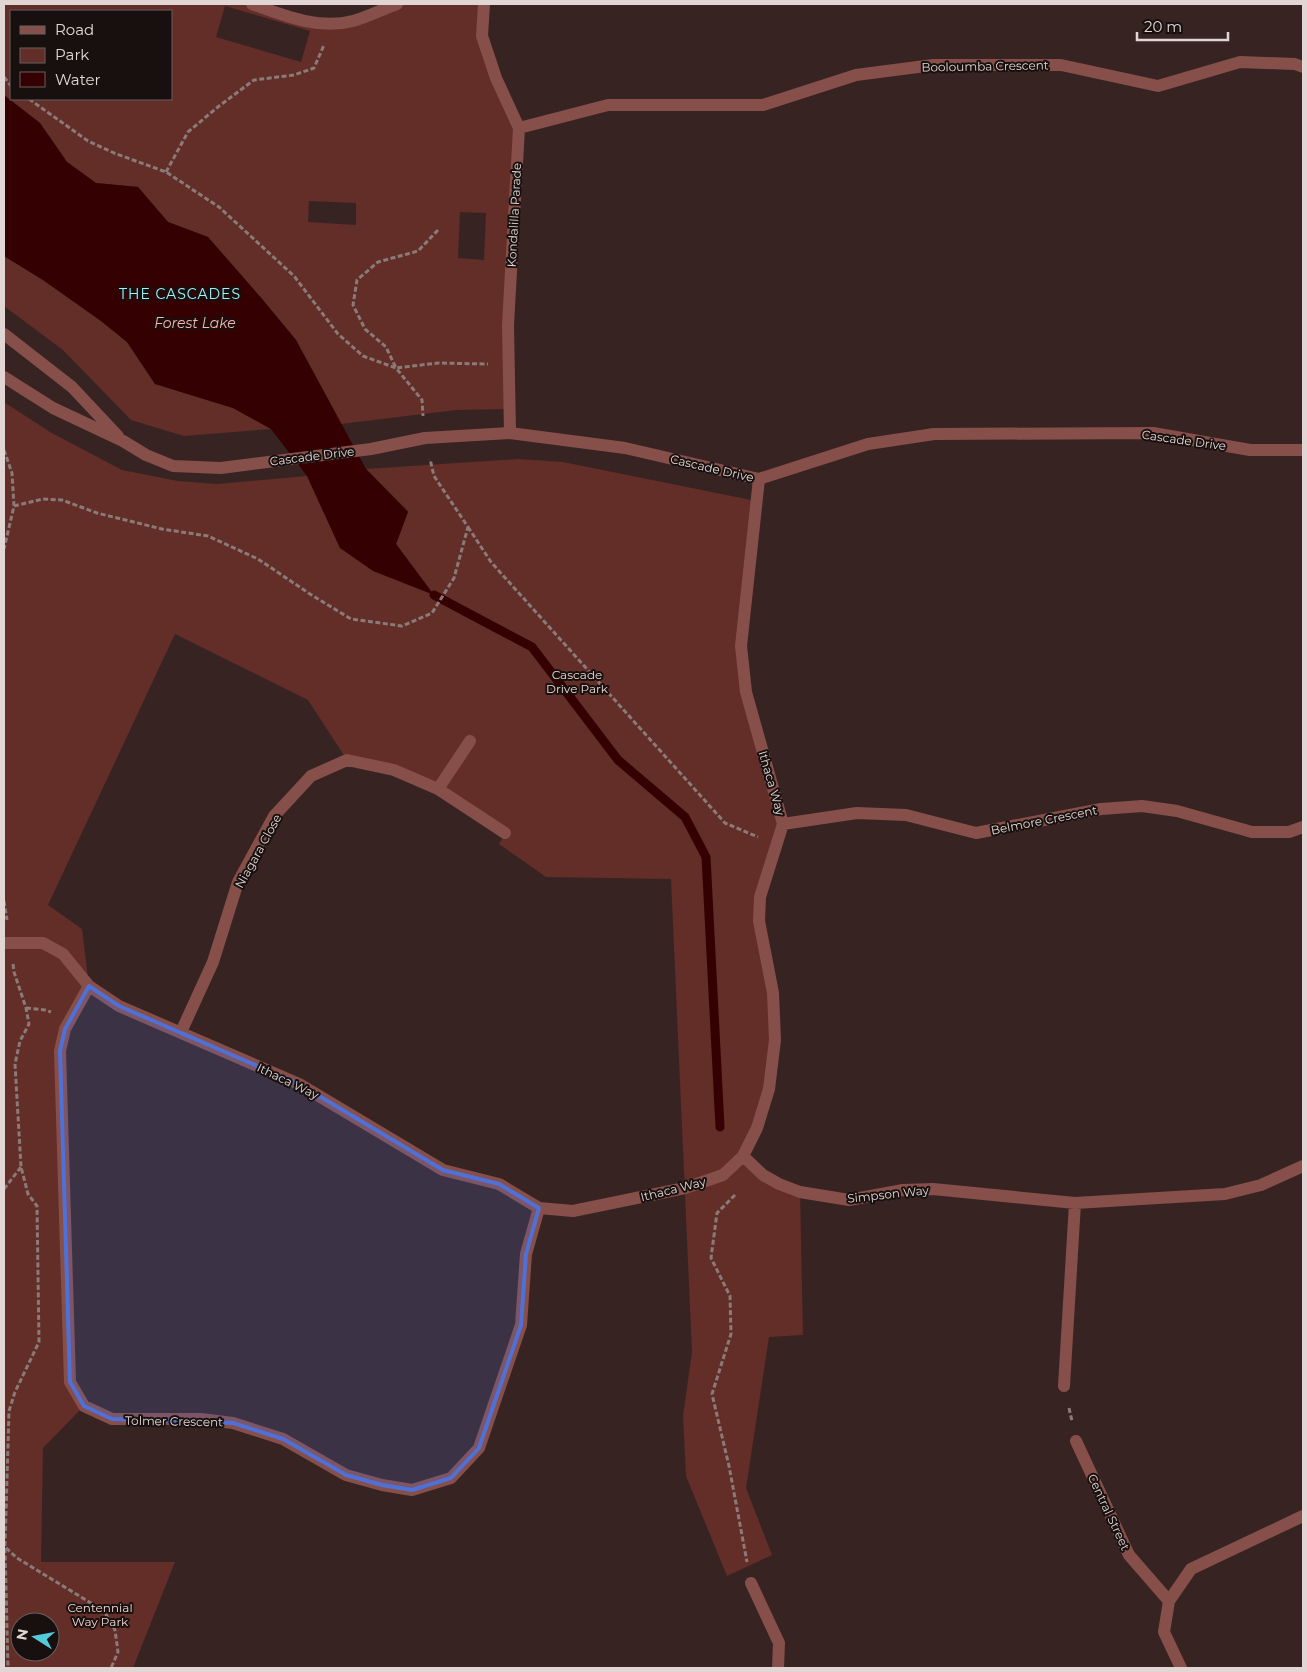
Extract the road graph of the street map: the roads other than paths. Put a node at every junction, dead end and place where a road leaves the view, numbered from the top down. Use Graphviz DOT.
graph roads {
  1 [pos="252,4"];
  2 [pos="397,4"];
  3 [pos="484,4"];
  4 [pos="1303,66"];
  5 [pos="519,128"];
  6 [pos="5,338"];
  7 [pos="4,377"];
  8 [pos="510,433"];
  9 [pos="123,441"];
  10 [pos="1303,450"];
  11 [pos="759,479"];
  12 [pos="470,741"];
  13 [pos="438,789"];
  14 [pos="783,824"];
  15 [pos="1303,827"];
  16 [pos="505,833"];
  17 [pos="7,943"];
  18 [pos="89,986"];
  19 [pos="182,1032"];
  20 [pos="743,1156"];
  21 [pos="1303,1166"];
  22 [pos="1075,1203"];
  23 [pos="539,1208"];
  24 [pos="1064,1386"];
  25 [pos="1076,1441"];
  26 [pos="1303,1516"];
  27 [pos="751,1583"];
  28 [pos="1169,1601"];
  29 [pos="778,1668"];
  30 [pos="1180,1668"];
  1 -- 2 [label="street"];
  3 -- 5 [label="street, Kondalilla Parade"];
  4 -- 5 [label="street, Booloumba Crescent"];
  5 -- 8 [label="street, Kondalilla Parade"];
  6 -- 9 [label="street, Cascade Drive"];
  7 -- 9 [label="street, Cascade Drive"];
  8 -- 9 [label="street, Cascade Drive"];
  8 -- 11 [label="street, Cascade Drive"];
  10 -- 11 [label="street, Cascade Drive"];
  11 -- 14 [label="street, Ithaca Way"];
  12 -- 13 [label="street"];
  13 -- 16 [label="street, Niagara Close"];
  13 -- 19 [label="street, Niagara Close"];
  14 -- 15 [label="street, Belmore Crescent"];
  14 -- 20 [label="street, Ithaca Way"];
  17 -- 18 [label="street, Ithaca Way"];
  18 -- 19 [label="street, Ithaca Way"];
  18 -- 23 [label="street, Tolmer Crescent"];
  19 -- 23 [label="street, Ithaca Way"];
  20 -- 22 [label="street, Simpson Way"];
  20 -- 23 [label="street, Ithaca Way"];
  21 -- 22 [label="street, Simpson Way"];
  22 -- 24 [label="street"];
  25 -- 28 [label="street, Central Street"];
  26 -- 28 [label="street"];
  27 -- 29 [label="street"];
  28 -- 30 [label="street"];
}
